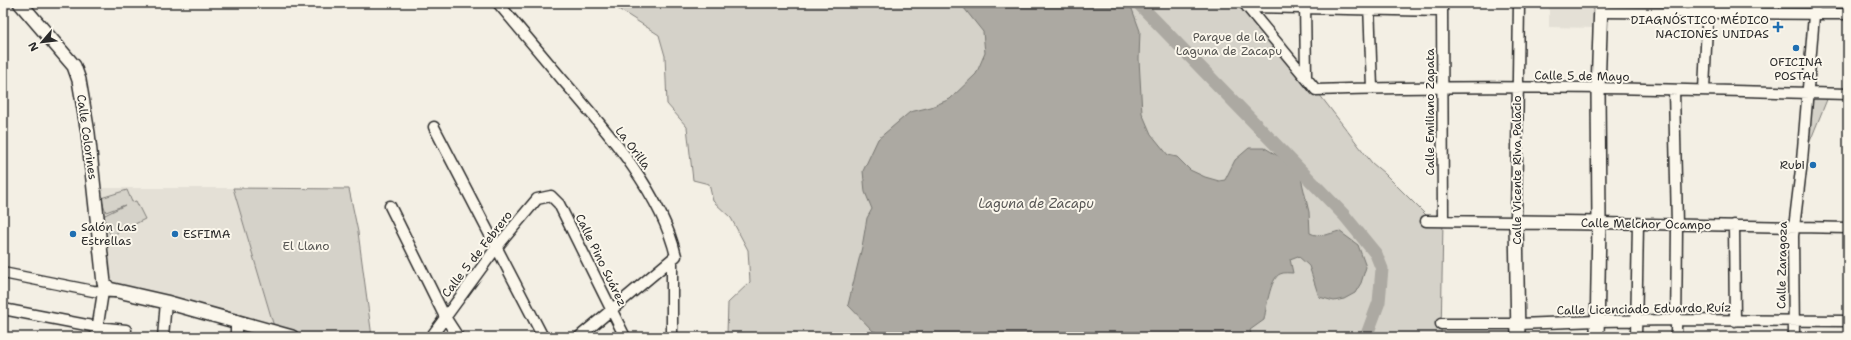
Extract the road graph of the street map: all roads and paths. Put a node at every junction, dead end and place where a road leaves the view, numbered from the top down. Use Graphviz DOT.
graph roads {
  1 [pos="20,3"];
  2 [pos="498,3"];
  3 [pos="1519,3"];
  4 [pos="1815,3"];
  5 [pos="1246,5"];
  6 [pos="1305,6"];
  7 [pos="1369,6"];
  8 [pos="1442,7"];
  9 [pos="1601,7"];
  10 [pos="1708,8"];
  11 [pos="1814,14"];
  12 [pos="1848,14"];
  13 [pos="1306,77"];
  14 [pos="1372,88"];
  15 [pos="1443,88"];
  16 [pos="1518,88"];
  17 [pos="1598,89"];
  18 [pos="1674,90"];
  19 [pos="1704,90"];
  20 [pos="1808,92"];
  21 [pos="1848,94"];
  22 [pos="434,126"];
  23 [pos="551,196"];
  24 [pos="390,206"];
  25 [pos="1443,220"];
  26 [pos="1426,221"];
  27 [pos="1516,222"];
  28 [pos="1599,223"];
  29 [pos="1638,223"];
  30 [pos="1677,225"];
  31 [pos="1734,225"];
  32 [pos="1794,227"];
  33 [pos="1848,228"];
  34 [pos="496,248"];
  35 [pos="672,259"];
  36 [pos="3,274"];
  37 [pos="102,289"];
  38 [pos="166,302"];
  39 [pos="3,309"];
  40 [pos="610,310"];
  41 [pos="445,317"];
  42 [pos="236,320"];
  43 [pos="1676,320"];
  44 [pos="1597,321"];
  45 [pos="1636,321"];
  46 [pos="1735,321"];
  47 [pos="1794,321"];
  48 [pos="1848,322"];
  49 [pos="1441,324"];
  50 [pos="126,330"];
  51 [pos="1518,331"];
  52 [pos="97,332"];
  53 [pos="164,337"];
  54 [pos="236,337"];
  55 [pos="292,337"];
  56 [pos="431,337"];
  57 [pos="458,337"];
  58 [pos="543,337"];
  59 [pos="579,337"];
  60 [pos="625,337"];
  61 [pos="672,337"];
  62 [pos="1597,337"];
  63 [pos="1636,337"];
  64 [pos="1676,337"];
  65 [pos="1794,337"];
  1 -- 37 [label="main road, Calle Colorines"];
  2 -- 35 [label="street, La Orilla"];
  3 -- 16 [label="street, Calle Vicente Riva Palacio"];
  4 -- 11 [label="street, Calle Zaragoza"];
  5 -- 6 [label="street"];
  5 -- 13 [label="street"];
  6 -- 7 [label="street"];
  6 -- 13 [label="street"];
  7 -- 8 [label="street"];
  7 -- 14 [label="street"];
  8 -- 15 [label="street, Calle Emiliano Zapata"];
  9 -- 10 [label="street"];
  9 -- 17 [label="main road"];
  10 -- 11 [label="street"];
  10 -- 19 [label="street"];
  11 -- 12 [label="street"];
  11 -- 20 [label="street, Calle Zaragoza"];
  13 -- 14 [label="street, Calle 5 de Mayo"];
  14 -- 15 [label="street, Calle 5 de Mayo"];
  15 -- 16 [label="street, Calle 5 de Mayo"];
  15 -- 25 [label="street, Calle Emiliano Zapata"];
  16 -- 17 [label="street, Calle 5 de Mayo"];
  16 -- 27 [label="street, Calle Vicente Riva Palacio"];
  17 -- 18 [label="street, Calle 5 de Mayo"];
  17 -- 28 [label="main road"];
  18 -- 19 [label="street, Calle 5 de Mayo"];
  18 -- 30 [label="street"];
  19 -- 20 [label="street, Calle 5 de Mayo"];
  20 -- 21 [label="street, Calle 5 de Mayo"];
  20 -- 32 [label="street, Calle Zaragoza"];
  22 -- 34 [label="street"];
  23 -- 34 [label="street, Calle 5 de Febrero"];
  23 -- 40 [label="street, Calle Pino Suárez"];
  24 -- 41 [label="street"];
  25 -- 26 [label="street, Calle Melchor Ocampo"];
  25 -- 27 [label="street, Calle Melchor Ocampo"];
  27 -- 28 [label="main road, Calle Melchor Ocampo"];
  27 -- 51 [label="main road, Calle Vicente Riva Palacio"];
  28 -- 29 [label="street, Calle Melchor Ocampo"];
  28 -- 44 [label="main road"];
  29 -- 30 [label="street, Calle Melchor Ocampo"];
  29 -- 45 [label="street"];
  30 -- 31 [label="street, Calle Melchor Ocampo"];
  30 -- 43 [label="street"];
  31 -- 32 [label="street, Calle Melchor Ocampo"];
  31 -- 46 [label="street"];
  32 -- 33 [label="street, Calle Melchor Ocampo"];
  32 -- 47 [label="street, Calle Zaragoza"];
  34 -- 41 [label="street, Calle 5 de Febrero"];
  34 -- 58 [label="street"];
  35 -- 40 [label="street"];
  35 -- 61 [label="street, La Orilla"];
  36 -- 37 [label="street"];
  37 -- 38 [label="main road"];
  37 -- 52 [label="street"];
  38 -- 42 [label="main road"];
  38 -- 53 [label="street"];
  39 -- 52 [label="street"];
  40 -- 59 [label="street"];
  40 -- 60 [label="street, Calle Pino Suárez"];
  41 -- 56 [label="street, Calle 5 de Febrero"];
  41 -- 57 [label="street"];
  42 -- 54 [label="street"];
  42 -- 55 [label="main road"];
  43 -- 45 [label="street, Calle Licenciado Eduardo Ruíz"];
  43 -- 46 [label="street, Calle Licenciado Eduardo Ruíz"];
  43 -- 64 [label="street"];
  44 -- 45 [label="street, Calle Licenciado Eduardo Ruíz"];
  44 -- 51 [label="street, Calle Licenciado Eduardo Ruíz"];
  44 -- 62 [label="main road"];
  45 -- 63 [label="street"];
  46 -- 47 [label="street, Calle Licenciado Eduardo Ruíz"];
  47 -- 48 [label="street, Calle Licenciado Eduardo Ruíz"];
  47 -- 65 [label="street, Calle Zaragoza"];
  49 -- 51 [label="street, Calle Licenciado Eduardo Ruíz"];
  50 -- 52 [label="street"];
}
